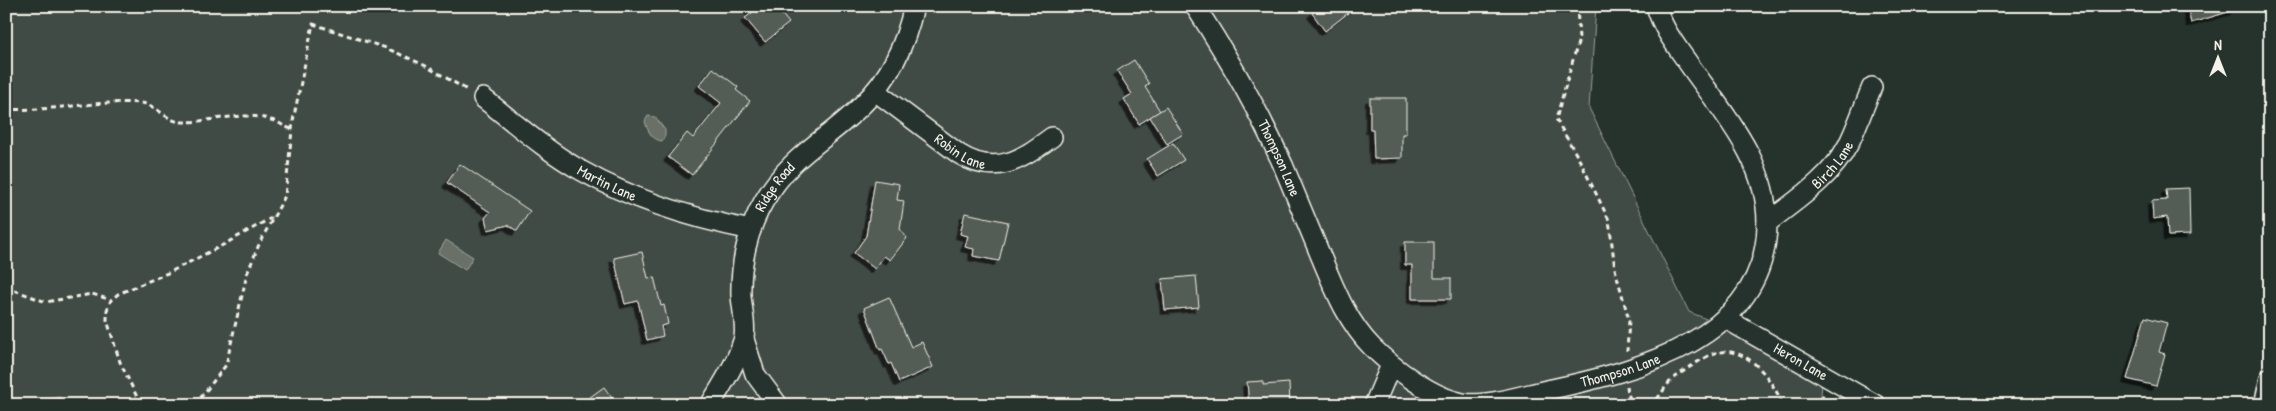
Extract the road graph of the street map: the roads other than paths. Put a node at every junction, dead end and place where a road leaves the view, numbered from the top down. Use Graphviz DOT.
graph roads {
  1 [pos="914,6"];
  2 [pos="1195,6"];
  3 [pos="1656,6"];
  4 [pos="1872,87"];
  5 [pos="875,91"];
  6 [pos="483,98"];
  7 [pos="1052,137"];
  8 [pos="1767,223"];
  9 [pos="751,230"];
  10 [pos="1726,319"];
  11 [pos="744,339"];
  12 [pos="1392,365"];
  13 [pos="2270,378"];
  14 [pos="710,405"];
  15 [pos="778,405"];
  16 [pos="1374,405"];
  17 [pos="1876,405"];
  18 [pos="2264,405"];
  1 -- 5 [label="street, Ridge Road"];
  2 -- 12 [label="street, Thompson Lane"];
  3 -- 8 [label="street, Thompson Lane"];
  4 -- 8 [label="street, Birch Lane"];
  5 -- 7 [label="street, Robin Lane"];
  5 -- 9 [label="street, Ridge Road"];
  6 -- 9 [label="street, Martin Lane"];
  8 -- 10 [label="street, Thompson Lane"];
  9 -- 11 [label="street, Ridge Road"];
  10 -- 12 [label="street, Thompson Lane"];
  10 -- 17 [label="street, Heron Lane"];
  11 -- 14 [label="street, Ridge Road"];
  11 -- 15 [label="street"];
  12 -- 16 [label="street"];
  13 -- 18 [label="street"];
}
